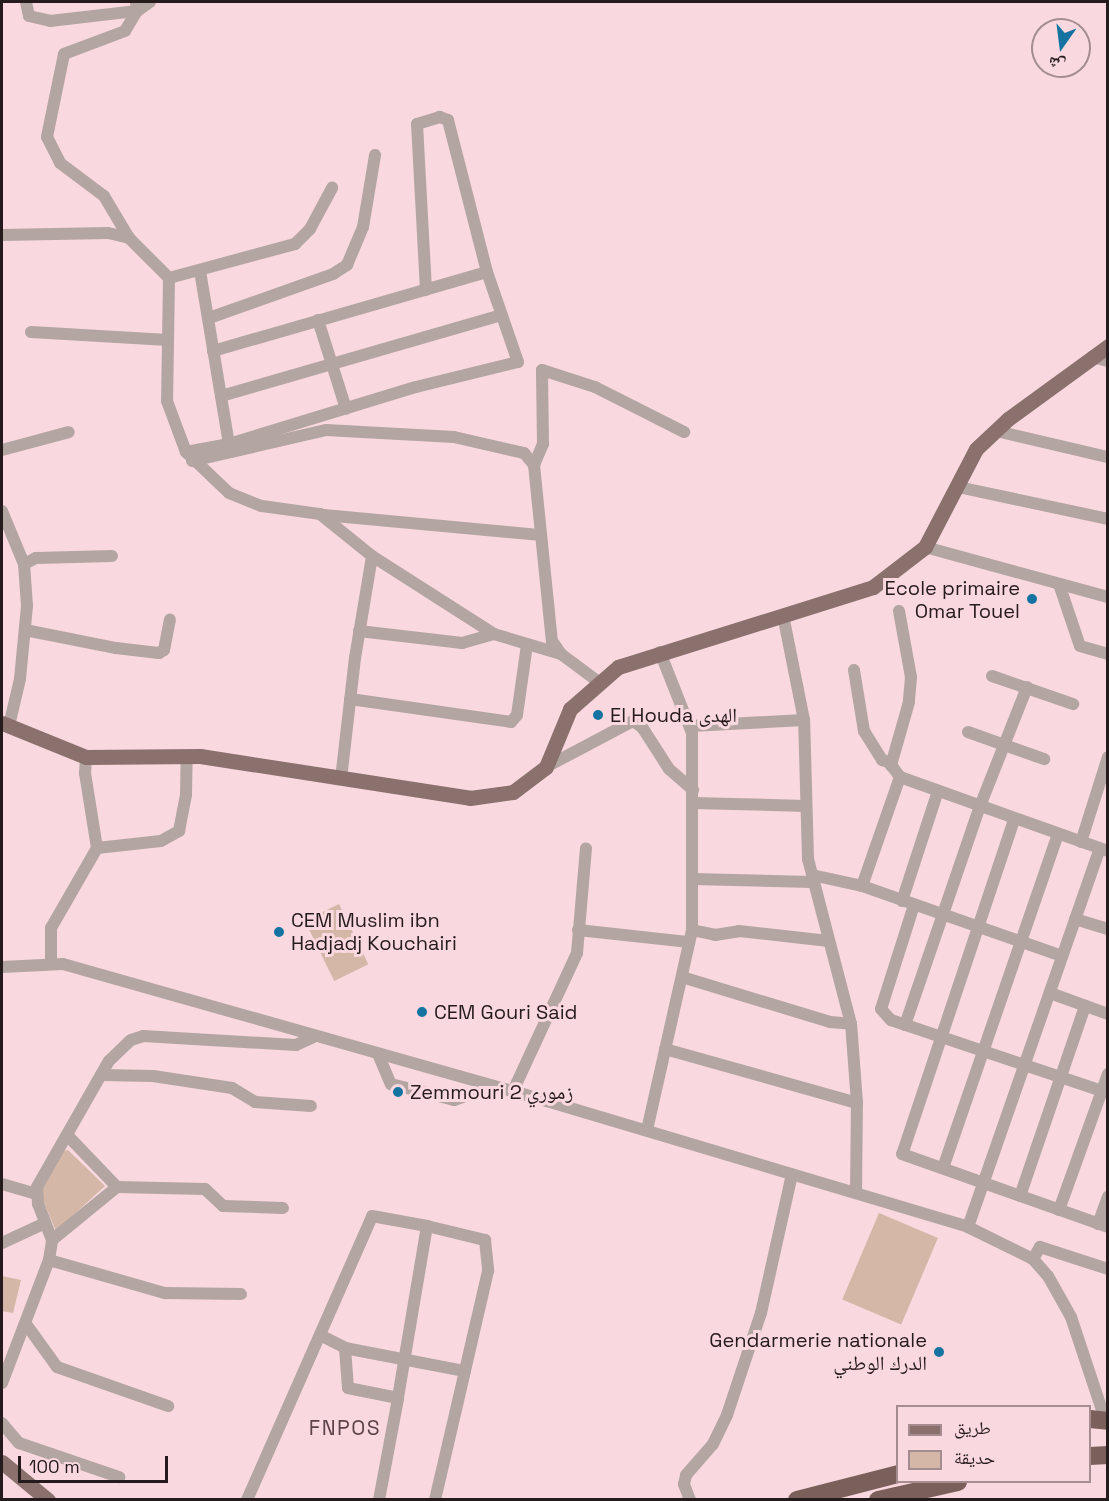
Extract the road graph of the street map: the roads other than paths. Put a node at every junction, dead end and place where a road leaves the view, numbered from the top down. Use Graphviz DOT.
graph roads {
  1 [pos="26,2"];
  2 [pos="150,2"];
  3 [pos="137,6"];
  4 [pos="375,155"];
  5 [pos="332,188"];
  6 [pos="2,235"];
  7 [pos="129,238"];
  8 [pos="200,271"];
  9 [pos="487,272"];
  10 [pos="169,278"];
  11 [pos="426,290"];
  12 [pos="502,315"];
  13 [pos="209,318"];
  14 [pos="318,320"];
  15 [pos="31,333"];
  16 [pos="168,340"];
  17 [pos="1107,346"];
  18 [pos="213,351"];
  19 [pos="1092,357"];
  20 [pos="1107,361"];
  21 [pos="334,365"];
  22 [pos="221,396"];
  23 [pos="346,409"];
  24 [pos="996,431"];
  25 [pos="69,432"];
  26 [pos="684,432"];
  27 [pos="229,444"];
  28 [pos="2,450"];
  29 [pos="1107,457"];
  30 [pos="196,461"];
  31 [pos="534,465"];
  32 [pos="958,487"];
  33 [pos="2,512"];
  34 [pos="320,514"];
  35 [pos="1107,519"];
  36 [pos="4,526"];
  37 [pos="541,535"];
  38 [pos="925,548"];
  39 [pos="112,556"];
  40 [pos="372,556"];
  41 [pos="24,564"];
  42 [pos="1059,584"];
  43 [pos="1107,597"];
  44 [pos="899,611"];
  45 [pos="783,615"];
  46 [pos="170,621"];
  47 [pos="25,630"];
  48 [pos="359,631"];
  49 [pos="494,634"];
  50 [pos="527,645"];
  51 [pos="660,652"];
  52 [pos="561,654"];
  53 [pos="1107,654"];
  54 [pos="854,670"];
  55 [pos="992,676"];
  56 [pos="600,683"];
  57 [pos="1027,687"];
  58 [pos="350,699"];
  59 [pos="1073,704"];
  60 [pos="804,720"];
  61 [pos="5,725"];
  62 [pos="690,726"];
  63 [pos="968,732"];
  64 [pos="1006,745"];
  65 [pos="187,756"];
  66 [pos="1107,756"];
  67 [pos="86,757"];
  68 [pos="1044,759"];
  69 [pos="891,763"];
  70 [pos="546,767"];
  71 [pos="900,777"];
  72 [pos="341,779"];
  73 [pos="1104,782"];
  74 [pos="693,790"];
  75 [pos="938,791"];
  76 [pos="693,803"];
  77 [pos="806,806"];
  78 [pos="980,806"];
  79 [pos="1014,820"];
  80 [pos="1058,834"];
  81 [pos="1082,842"];
  82 [pos="97,848"];
  83 [pos="586,848"];
  84 [pos="1104,850"];
  85 [pos="812,878"];
  86 [pos="693,879"];
  87 [pos="862,886"];
  88 [pos="902,901"];
  89 [pos="914,905"];
  90 [pos="943,915"];
  91 [pos="1076,919"];
  92 [pos="979,927"];
  93 [pos="1107,929"];
  94 [pos="578,930"];
  95 [pos="690,936"];
  96 [pos="828,941"];
  97 [pos="1021,942"];
  98 [pos="1062,956"];
  99 [pos="51,963"];
  100 [pos="2,967"];
  101 [pos="682,977"];
  102 [pos="1050,993"];
  103 [pos="1085,1006"];
  104 [pos="1107,1014"];
  105 [pos="850,1024"];
  106 [pos="905,1025"];
  107 [pos="313,1037"];
  108 [pos="942,1037"];
  109 [pos="665,1049"];
  110 [pos="983,1051"];
  111 [pos="378,1054"];
  112 [pos="1024,1065"];
  113 [pos="1107,1074"];
  114 [pos="101,1075"];
  115 [pos="1061,1077"];
  116 [pos="495,1086"];
  117 [pos="513,1091"];
  118 [pos="1105,1092"];
  119 [pos="857,1103"];
  120 [pos="311,1106"];
  121 [pos="647,1130"];
  122 [pos="67,1136"];
  123 [pos="942,1168"];
  124 [pos="792,1174"];
  125 [pos="983,1183"];
  126 [pos="2,1184"];
  127 [pos="117,1187"];
  128 [pos="856,1193"];
  129 [pos="37,1194"];
  130 [pos="1020,1196"];
  131 [pos="1107,1197"];
  132 [pos="283,1208"];
  133 [pos="1059,1210"];
  134 [pos="45,1222"];
  135 [pos="1103,1225"];
  136 [pos="427,1226"];
  137 [pos="968,1227"];
  138 [pos="52,1240"];
  139 [pos="2,1243"];
  140 [pos="1033,1259"];
  141 [pos="49,1260"];
  142 [pos="1107,1269"];
  143 [pos="241,1294"];
  144 [pos="26,1324"];
  145 [pos="320,1335"];
  146 [pos="345,1348"];
  147 [pos="404,1357"];
  148 [pos="465,1371"];
  149 [pos="2,1383"];
  150 [pos="1090,1385"];
  151 [pos="398,1398"];
  152 [pos="1088,1405"];
  153 [pos="168,1406"];
  154 [pos="1101,1420"];
  155 [pos="2,1423"];
  156 [pos="1107,1455"];
  157 [pos="1091,1456"];
  158 [pos="2,1462"];
  159 [pos="896,1474"];
  160 [pos="119,1477"];
  161 [pos="954,1483"];
  162 [pos="48,1500"];
  163 [pos="247,1500"];
  164 [pos="379,1500"];
  165 [pos="435,1500"];
  166 [pos="690,1500"];
  167 [pos="797,1500"];
  168 [pos="878,1500"];
  1 -- 3 [label="street"];
  2 -- 3 [label="street"];
  3 -- 7 [label="street"];
  4 -- 13 [label="street"];
  5 -- 8 [label="street"];
  6 -- 7 [label="street"];
  7 -- 10 [label="street"];
  8 -- 10 [label="street"];
  8 -- 13 [label="street"];
  9 -- 11 [label="street"];
  9 -- 11 [label="street"];
  9 -- 12 [label="street"];
  10 -- 16 [label="street"];
  11 -- 14 [label="street"];
  12 -- 21 [label="street"];
  12 -- 23 [label="street"];
  13 -- 18 [label="street"];
  14 -- 18 [label="street"];
  14 -- 21 [label="street"];
  15 -- 16 [label="street"];
  16 -- 30 [label="street"];
  17 -- 19 [label="main road"];
  18 -- 22 [label="street"];
  19 -- 20 [label="street"];
  19 -- 24 [label="main road"];
  21 -- 22 [label="street"];
  21 -- 23 [label="street"];
  22 -- 27 [label="street"];
  23 -- 27 [label="street"];
  24 -- 29 [label="street"];
  24 -- 32 [label="main road"];
  25 -- 28 [label="street"];
  26 -- 31 [label="street"];
  27 -- 30 [label="street"];
  30 -- 31 [label="street"];
  30 -- 34 [label="street"];
  31 -- 37 [label="street"];
  32 -- 35 [label="street"];
  32 -- 38 [label="main road"];
  33 -- 36 [label="street"];
  34 -- 37 [label="street"];
  34 -- 40 [label="street"];
  36 -- 41 [label="street"];
  37 -- 52 [label="street"];
  38 -- 42 [label="street"];
  38 -- 45 [label="main road"];
  39 -- 41 [label="street"];
  40 -- 48 [label="street"];
  40 -- 49 [label="street"];
  41 -- 47 [label="street"];
  42 -- 43 [label="street"];
  42 -- 53 [label="street"];
  44 -- 69 [label="street"];
  45 -- 51 [label="main road"];
  45 -- 60 [label="street"];
  46 -- 47 [label="street"];
  47 -- 61 [label="street"];
  48 -- 49 [label="street"];
  48 -- 58 [label="street"];
  49 -- 50 [label="street"];
  50 -- 52 [label="street"];
  50 -- 58 [label="street"];
  51 -- 56 [label="main road"];
  51 -- 62 [label="street"];
  52 -- 56 [label="street"];
  54 -- 69 [label="street"];
  55 -- 57 [label="street"];
  56 -- 70 [label="main road"];
  57 -- 59 [label="street"];
  57 -- 64 [label="street"];
  58 -- 72 [label="street"];
  60 -- 62 [label="street"];
  60 -- 77 [label="street"];
  61 -- 67 [label="main road"];
  62 -- 74 [label="street"];
  63 -- 64 [label="street"];
  64 -- 68 [label="street"];
  64 -- 78 [label="street"];
  65 -- 67 [label="main road"];
  65 -- 72 [label="main road"];
  65 -- 82 [label="street"];
  66 -- 73 [label="street"];
  67 -- 82 [label="street"];
  69 -- 71 [label="street"];
  70 -- 72 [label="main road"];
  70 -- 74 [label="street"];
  71 -- 75 [label="street"];
  71 -- 87 [label="street"];
  73 -- 81 [label="street"];
  74 -- 76 [label="street"];
  75 -- 78 [label="street"];
  75 -- 88 [label="street"];
  76 -- 77 [label="street"];
  76 -- 86 [label="street"];
  77 -- 85 [label="street"];
  78 -- 79 [label="street"];
  78 -- 90 [label="street"];
  79 -- 80 [label="street"];
  79 -- 92 [label="street"];
  80 -- 81 [label="street"];
  80 -- 97 [label="street"];
  81 -- 84 [label="street"];
  82 -- 99 [label="street"];
  83 -- 94 [label="street"];
  84 -- 91 [label="street"];
  85 -- 86 [label="street"];
  85 -- 87 [label="street"];
  85 -- 96 [label="street"];
  86 -- 95 [label="street"];
  87 -- 88 [label="street"];
  88 -- 89 [label="street"];
  89 -- 90 [label="street"];
  89 -- 106 [label="street"];
  90 -- 92 [label="street"];
  90 -- 106 [label="street"];
  91 -- 93 [label="street"];
  91 -- 98 [label="street"];
  92 -- 97 [label="street"];
  92 -- 108 [label="street"];
  94 -- 95 [label="street"];
  94 -- 117 [label="street"];
  95 -- 96 [label="street"];
  95 -- 101 [label="street"];
  96 -- 105 [label="street"];
  97 -- 98 [label="street"];
  97 -- 110 [label="street"];
  98 -- 102 [label="street"];
  99 -- 100 [label="street"];
  99 -- 107 [label="street"];
  101 -- 105 [label="street"];
  101 -- 109 [label="street"];
  102 -- 103 [label="street"];
  102 -- 112 [label="street"];
  103 -- 104 [label="street"];
  103 -- 115 [label="street"];
  105 -- 119 [label="street"];
  106 -- 108 [label="street"];
  107 -- 111 [label="street"];
  107 -- 114 [label="street"];
  108 -- 110 [label="street"];
  108 -- 123 [label="street"];
  109 -- 119 [label="street"];
  109 -- 121 [label="street"];
  110 -- 112 [label="street"];
  110 -- 123 [label="street"];
  111 -- 116 [label="street"];
  111 -- 116 [label="street"];
  112 -- 115 [label="street"];
  112 -- 125 [label="street"];
  113 -- 118 [label="street"];
  114 -- 120 [label="street"];
  114 -- 122 [label="street"];
  115 -- 118 [label="street"];
  115 -- 130 [label="street"];
  116 -- 117 [label="street"];
  117 -- 121 [label="street"];
  118 -- 133 [label="street"];
  119 -- 128 [label="street"];
  121 -- 124 [label="street"];
  122 -- 127 [label="street"];
  122 -- 129 [label="street"];
  123 -- 125 [label="street"];
  124 -- 128 [label="street"];
  124 -- 166 [label="street"];
  125 -- 130 [label="street"];
  125 -- 137 [label="street"];
  126 -- 129 [label="street"];
  127 -- 132 [label="street"];
  127 -- 138 [label="street"];
  128 -- 137 [label="street"];
  129 -- 134 [label="street"];
  130 -- 133 [label="street"];
  131 -- 135 [label="street"];
  133 -- 135 [label="street"];
  134 -- 138 [label="street"];
  134 -- 139 [label="street"];
  136 -- 145 [label="street"];
  136 -- 147 [label="street"];
  136 -- 148 [label="street"];
  137 -- 140 [label="street"];
  138 -- 141 [label="street"];
  140 -- 142 [label="street"];
  140 -- 150 [label="street"];
  141 -- 143 [label="street"];
  141 -- 144 [label="street"];
  144 -- 149 [label="street"];
  144 -- 153 [label="street"];
  145 -- 146 [label="street"];
  145 -- 163 [label="street"];
  146 -- 147 [label="street"];
  146 -- 151 [label="street"];
  147 -- 148 [label="street"];
  147 -- 151 [label="street"];
  148 -- 165 [label="street"];
  150 -- 152 [label="street"];
  150 -- 154 [label="street"];
  151 -- 164 [label="street"];
  155 -- 160 [label="street"];
  156 -- 157 [label="highway"];
  158 -- 162 [label="main road"];
  159 -- 167 [label="highway"];
  161 -- 168 [label="highway"];
}
